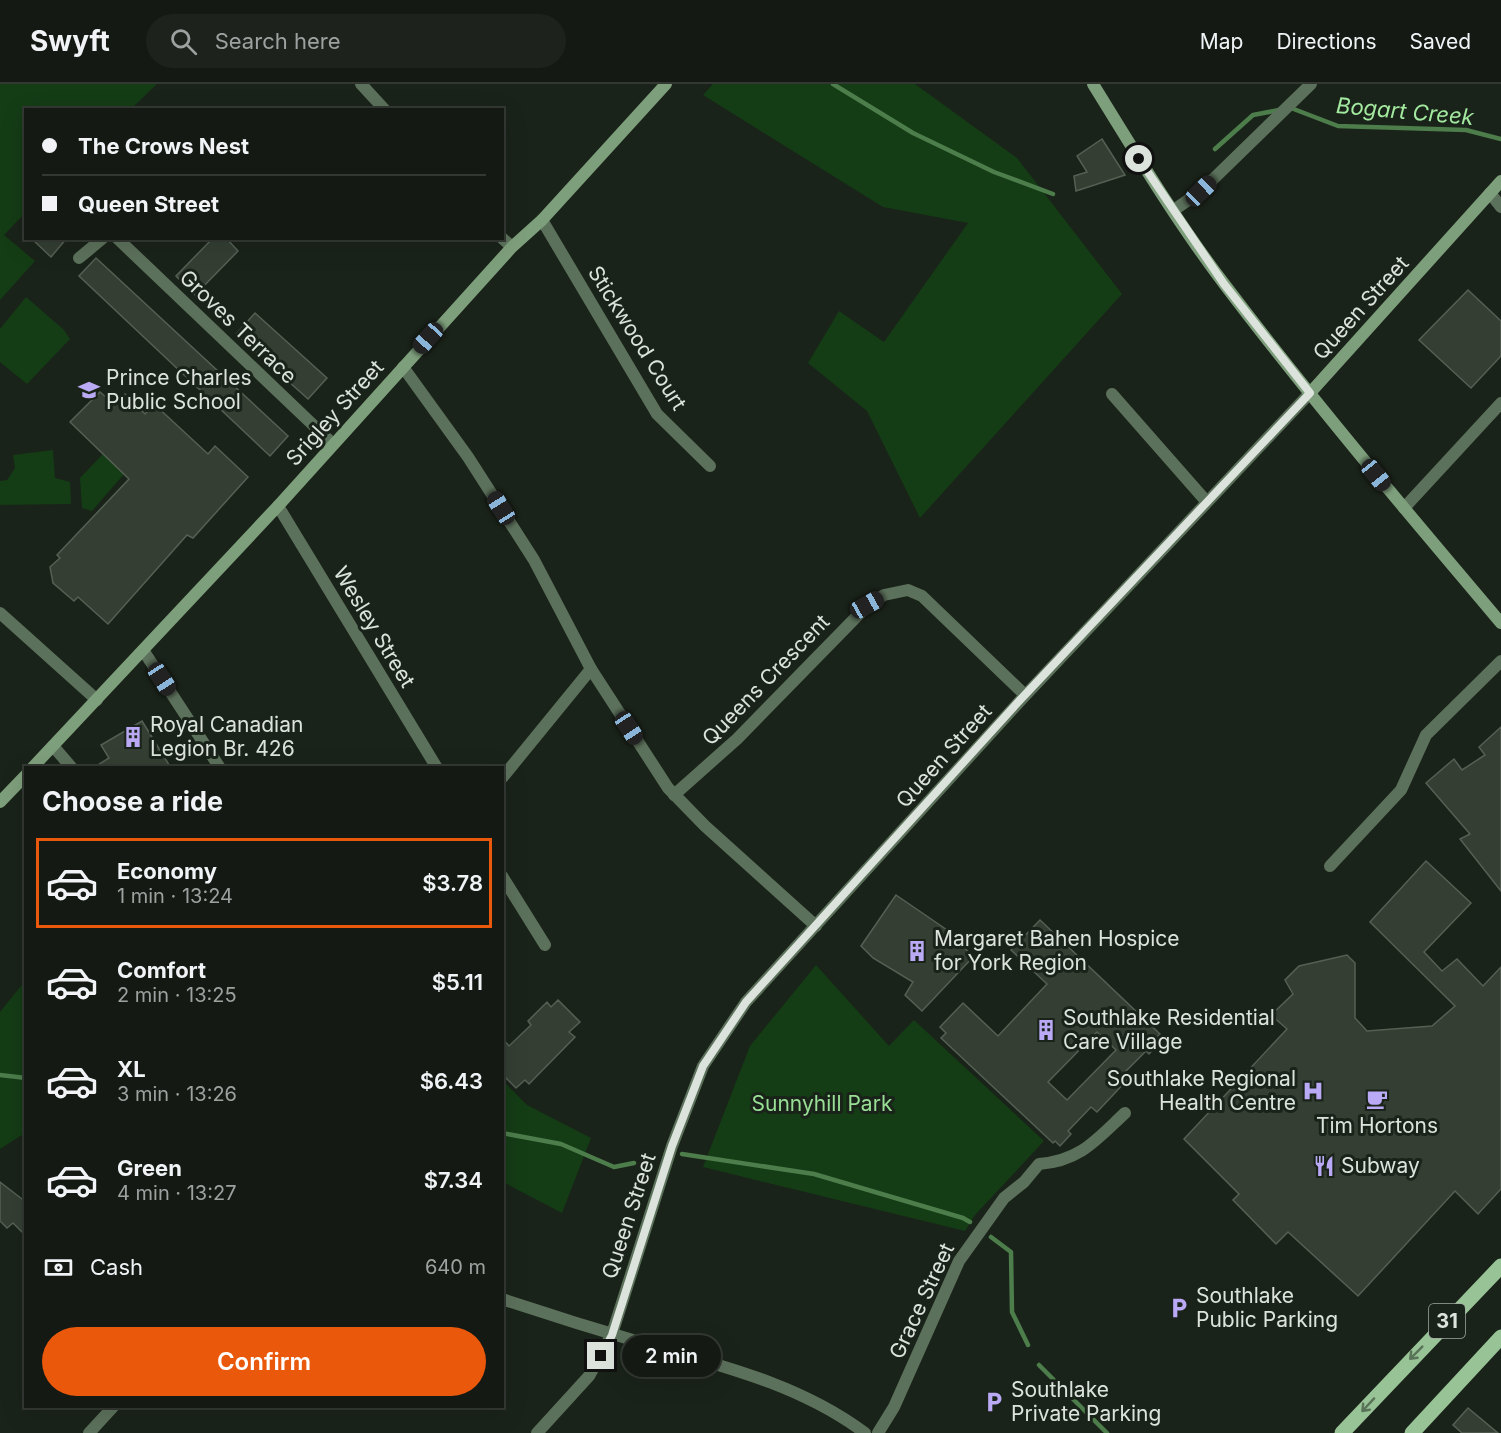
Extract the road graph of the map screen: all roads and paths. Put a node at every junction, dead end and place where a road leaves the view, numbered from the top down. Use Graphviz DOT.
graph roads {
  1 [pos="361,84"];
  2 [pos="666,84"];
  3 [pos="1093,84"];
  4 [pos="1311,84"];
  5 [pos="383,108"];
  6 [pos="1501,181"];
  7 [pos="1490,193"];
  8 [pos="1501,207"];
  9 [pos="1174,210"];
  10 [pos="542,220"];
  11 [pos="101,240"];
  12 [pos="119,240"];
  13 [pos="507,243"];
  14 [pos="79,258"];
  15 [pos="403,367"];
  16 [pos="1310,393"];
  17 [pos="1112,394"];
  18 [pos="1501,403"];
  19 [pos="332,443"];
  20 [pos="710,466"];
  21 [pos="1206,501"];
  22 [pos="278,506"];
  23 [pos="1404,508"];
  24 [pos="0,613"];
  25 [pos="1501,623"];
  26 [pos="143,650"];
  27 [pos="1501,661"];
  28 [pos="591,669"];
  29 [pos="1025,695"];
  30 [pos="97,699"];
  31 [pos="53,746"];
  32 [pos="34,766"];
  33 [pos="70,766"];
  34 [pos="219,766"];
  35 [pos="435,766"];
  36 [pos="504,776"];
  37 [pos="24,777"];
  38 [pos="674,795"];
  39 [pos="0,802"];
  40 [pos="1330,866"];
  41 [pos="504,879"];
  42 [pos="816,926"];
  43 [pos="544,945"];
  44 [pos="1125,1113"];
  45 [pos="1501,1266"];
  46 [pos="504,1300"];
  47 [pos="612,1335"];
  48 [pos="1501,1337"];
  49 [pos="111,1408"];
  50 [pos="88,1433"];
  51 [pos="537,1433"];
  52 [pos="865,1433"];
  53 [pos="878,1433"];
  54 [pos="1342,1433"];
  55 [pos="1412,1433"];
  1 -- 5 [label="street"];
  2 -- 10 [label="street, Srigley Street"];
  3 -- 9 [label="street"];
  4 -- 9 [label="street"];
  6 -- 7 [label="street, Queen Street"];
  7 -- 8 [label="street"];
  7 -- 16 [label="street, Queen Street"];
  9 -- 16 [label="street"];
  10 -- 13 [label="street, Srigley Street"];
  10 -- 20 [label="street, Stickwood Court"];
  11 -- 14 [label="street"];
  12 -- 19 [label="street, Groves Terrace"];
  13 -- 15 [label="street, Srigley Street"];
  15 -- 19 [label="street, Srigley Street"];
  15 -- 28 [label="street"];
  16 -- 21 [label="street, Queen Street"];
  16 -- 23 [label="street"];
  17 -- 21 [label="street"];
  18 -- 23 [label="street"];
  19 -- 22 [label="street, Srigley Street"];
  21 -- 29 [label="street, Queen Street"];
  22 -- 26 [label="street, Srigley Street"];
  22 -- 35 [label="street, Wesley Street"];
  23 -- 25 [label="street"];
  24 -- 30 [label="street"];
  26 -- 30 [label="street, Srigley Street"];
  26 -- 34 [label="street"];
  27 -- 40 [label="street"];
  28 -- 36 [label="street"];
  28 -- 38 [label="street"];
  29 -- 38 [label="street, Queens Crescent"];
  29 -- 42 [label="street, Queen Street"];
  30 -- 31 [label="street, Srigley Street"];
  31 -- 32 [label="street, Srigley Street"];
  31 -- 33 [label="street"];
  37 -- 39 [label="street"];
  38 -- 42 [label="street"];
  41 -- 43 [label="street"];
  42 -- 47 [label="street, Queen Street"];
  44 -- 53 [label="street, Grace Street"];
  45 -- 54 [label="main road, 31, one-way"];
  46 -- 47 [label="street"];
  47 -- 51 [label="street, Queen Street"];
  47 -- 52 [label="street"];
  48 -- 55 [label="main road, 31"];
  49 -- 50 [label="street"];
}
